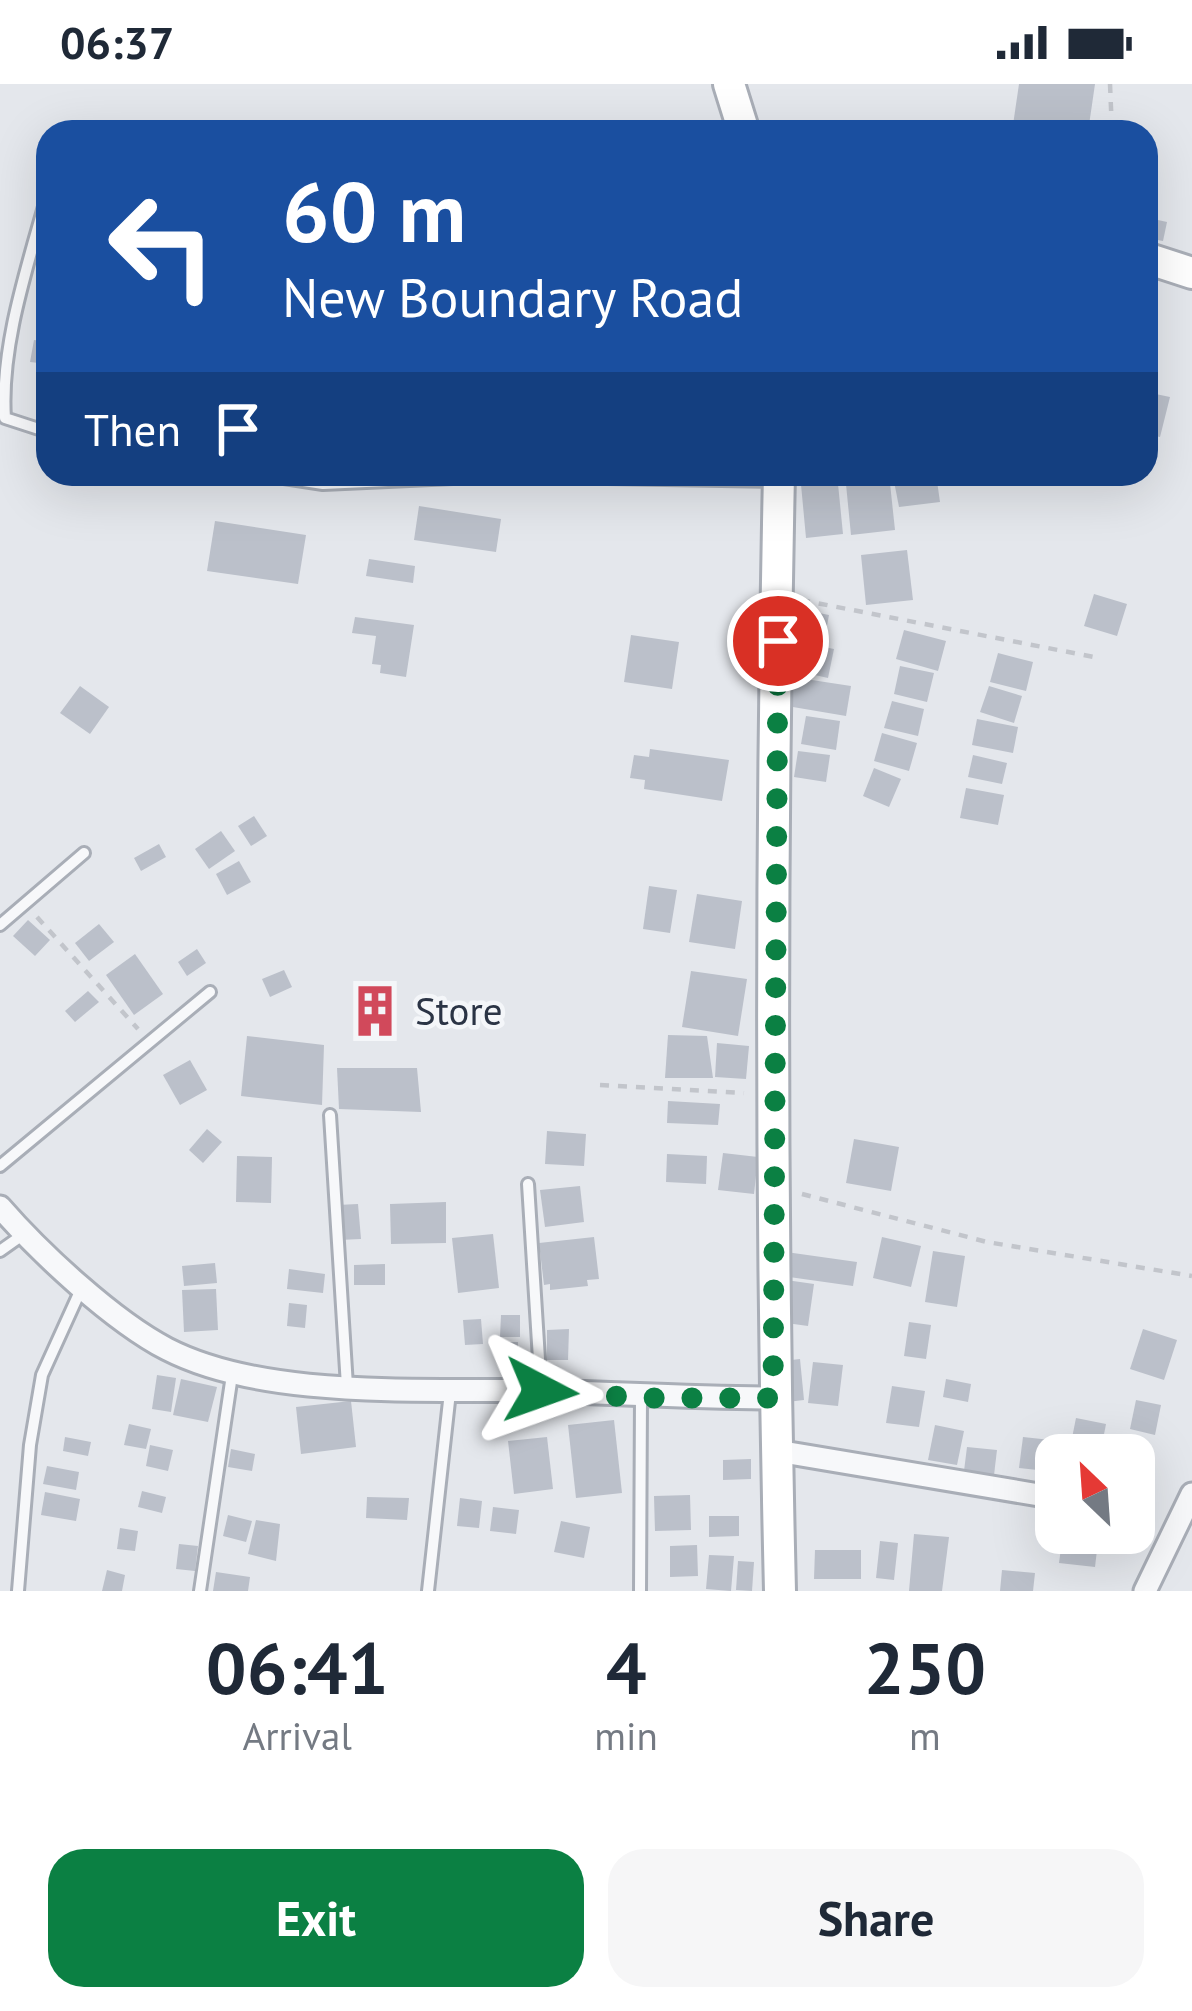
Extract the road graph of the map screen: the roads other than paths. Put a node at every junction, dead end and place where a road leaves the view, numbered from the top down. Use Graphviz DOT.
graph roads {
  1 [pos="729,84"];
  2 [pos="740,120"];
  3 [pos="36,238"];
  4 [pos="1158,262"];
  5 [pos="1192,273"];
  6 [pos="36,427"];
  7 [pos="779,486"];
  8 [pos="84,853"];
  9 [pos="0,925"];
  10 [pos="210,992"];
  11 [pos="330,1115"];
  12 [pos="0,1166"];
  13 [pos="528,1184"];
  14 [pos="0,1207"];
  15 [pos="24,1234"];
  16 [pos="0,1251"];
  17 [pos="82,1288"];
  18 [pos="232,1375"];
  19 [pos="346,1386"];
  20 [pos="450,1389"];
  21 [pos="541,1391"];
  22 [pos="641,1398"];
  23 [pos="773,1398"];
  24 [pos="777,1451"];
  25 [pos="1035,1494"];
  26 [pos="1192,1494"];
  27 [pos="18,1591"];
  28 [pos="200,1591"];
  29 [pos="428,1591"];
  30 [pos="640,1591"];
  31 [pos="780,1591"];
  32 [pos="1145,1591"];
  1 -- 2 [label="main road"];
  3 -- 6 [label="lane"];
  4 -- 5 [label="main road"];
  7 -- 23 [label="main road"];
  8 -- 9 [label="lane"];
  10 -- 12 [label="lane"];
  11 -- 19 [label="lane"];
  13 -- 21 [label="lane"];
  14 -- 15 [label="street"];
  15 -- 16 [label="lane"];
  15 -- 17 [label="street"];
  17 -- 18 [label="street"];
  17 -- 27 [label="lane"];
  18 -- 19 [label="street"];
  18 -- 28 [label="lane"];
  19 -- 20 [label="street"];
  20 -- 21 [label="street"];
  20 -- 29 [label="lane"];
  21 -- 22 [label="street"];
  22 -- 23 [label="street"];
  22 -- 30 [label="lane"];
  23 -- 24 [label="main road"];
  24 -- 25 [label="street"];
  24 -- 31 [label="main road"];
  26 -- 32 [label="street"];
}
